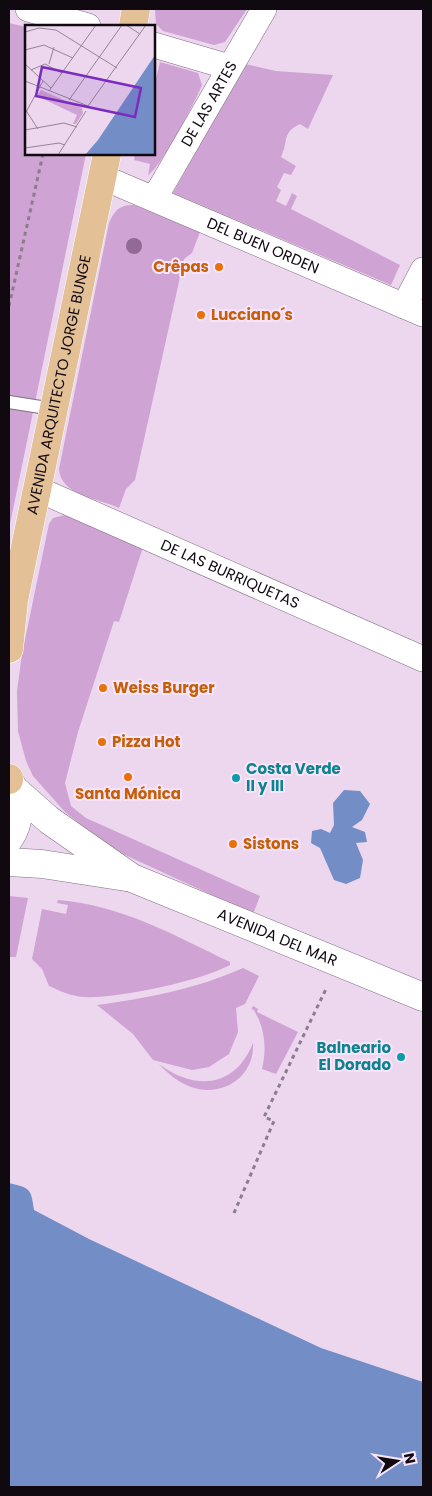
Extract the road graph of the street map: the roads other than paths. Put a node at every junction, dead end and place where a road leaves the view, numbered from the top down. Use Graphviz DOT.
graph roads {
  1 [pos="28,9"];
  2 [pos="136,9"];
  3 [pos="264,9"];
  4 [pos="84,25"];
  5 [pos="133,25"];
  6 [pos="155,45"];
  7 [pos="228,66"];
  8 [pos="104,165"];
  9 [pos="154,199"];
  10 [pos="423,270"];
  11 [pos="414,310"];
  12 [pos="9,402"];
  13 [pos="53,409"];
  14 [pos="37,489"];
  15 [pos="11,609"];
  16 [pos="9,649"];
  17 [pos="423,659"];
  18 [pos="10,782"];
  19 [pos="9,839"];
  20 [pos="9,862"];
  21 [pos="132,878"];
  22 [pos="423,998"];
  1 -- 4 [label="street"];
  2 -- 5 [label="main road"];
  3 -- 7 [label="street, DE LAS ARTES"];
  6 -- 7 [label="street"];
  7 -- 9 [label="street, DE LAS ARTES"];
  8 -- 9 [label="street, DEL BUEN ORDEN"];
  8 -- 13 [label="main road, AVENIDA ARQUITECTO JORGE BUNGE"];
  9 -- 11 [label="street, DEL BUEN ORDEN"];
  10 -- 11 [label="street"];
  12 -- 13 [label="lane"];
  13 -- 14 [label="main road, AVENIDA ARQUITECTO JORGE BUNGE"];
  14 -- 15 [label="main road, AVENIDA ARQUITECTO JORGE BUNGE"];
  14 -- 17 [label="street, DE LAS BURRIQUETAS"];
  15 -- 16 [label="main road, AVENIDA ARQUITECTO JORGE BUNGE"];
  18 -- 19 [label="main road"];
  18 -- 21 [label="main road, AVENIDA DEL MAR"];
  20 -- 21 [label="main road, AVENIDA DEL MAR"];
  21 -- 22 [label="main road, AVENIDA DEL MAR"];
}
